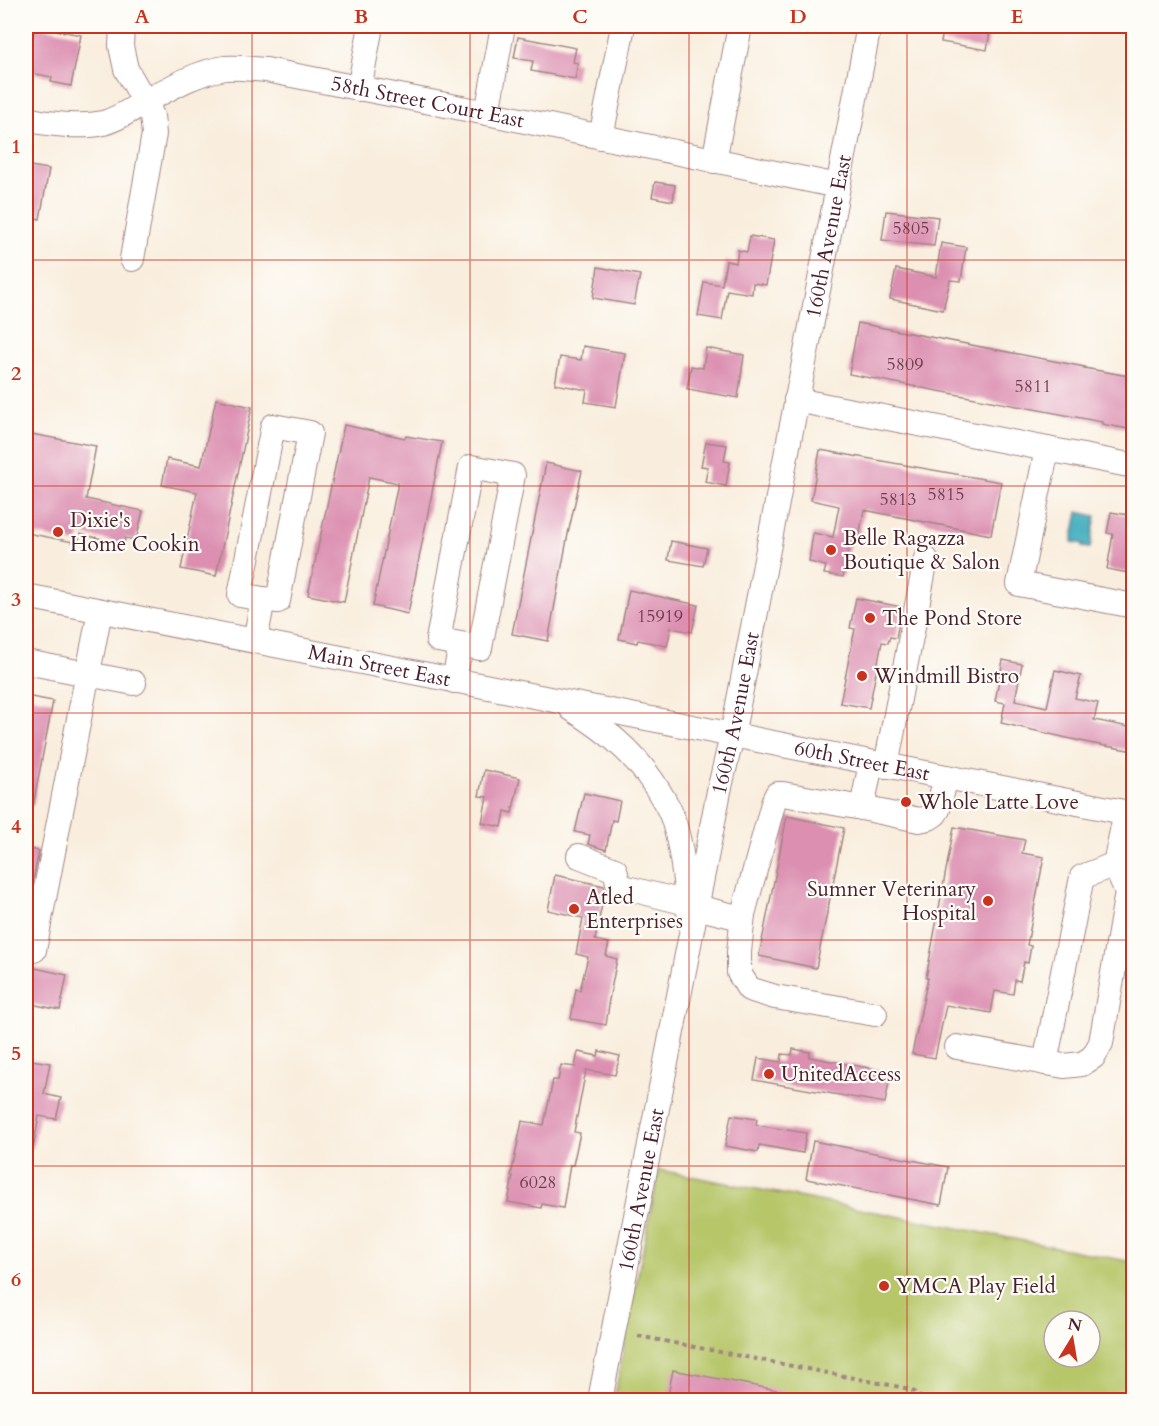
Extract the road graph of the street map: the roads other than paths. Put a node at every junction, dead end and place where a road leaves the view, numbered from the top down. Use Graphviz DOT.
graph roads {
  1 [pos="122,26"];
  2 [pos="371,26"];
  3 [pos="503,26"];
  4 [pos="623,26"];
  5 [pos="740,26"];
  6 [pos="869,26"];
  7 [pos="359,88"];
  8 [pos="146,102"];
  9 [pos="487,113"];
  10 [pos="26,120"];
  11 [pos="601,137"];
  12 [pos="714,160"];
  13 [pos="838,186"];
  14 [pos="132,259"];
  15 [pos="796,400"];
  16 [pos="1047,449"];
  17 [pos="1134,466"];
  18 [pos="926,559"];
  19 [pos="26,596"];
  20 [pos="263,599"];
  21 [pos="1134,606"];
  22 [pos="100,610"];
  23 [pos="255,641"];
  24 [pos="461,644"];
  25 [pos="26,662"];
  26 [pos="88,674"];
  27 [pos="454,681"];
  28 [pos="134,683"];
  29 [pos="560,702"];
  30 [pos="732,736"];
  31 [pos="878,764"];
  32 [pos="946,777"];
  33 [pos="862,808"];
  34 [pos="1130,813"];
  35 [pos="579,856"];
  36 [pos="1115,864"];
  37 [pos="692,905"];
  38 [pos="743,914"];
  39 [pos="26,949"];
  40 [pos="875,1014"];
  41 [pos="957,1047"];
  42 [pos="1045,1063"];
  43 [pos="600,1401"];
  1 -- 8 [label="street"];
  2 -- 7 [label="street"];
  3 -- 9 [label="street"];
  4 -- 11 [label="street"];
  5 -- 12 [label="street"];
  6 -- 13 [label="street, 160th Avenue East"];
  7 -- 8 [label="street, 58th Street Court East"];
  7 -- 9 [label="street, 58th Street Court East"];
  8 -- 10 [label="street, 58th Street Court East"];
  8 -- 14 [label="street"];
  9 -- 11 [label="street, 58th Street Court East"];
  11 -- 12 [label="street, 58th Street Court East"];
  12 -- 13 [label="street, 58th Street Court East"];
  13 -- 15 [label="street, 160th Avenue East"];
  15 -- 16 [label="street"];
  15 -- 30 [label="street, 160th Avenue East"];
  16 -- 17 [label="street"];
  16 -- 21 [label="street"];
  18 -- 31 [label="street"];
  19 -- 22 [label="street, Main Street East"];
  20 -- 20 [label="street"];
  20 -- 23 [label="street"];
  22 -- 23 [label="street, Main Street East"];
  22 -- 26 [label="street"];
  23 -- 27 [label="street, Main Street East"];
  24 -- 24 [label="street"];
  24 -- 27 [label="street"];
  25 -- 26 [label="street"];
  26 -- 28 [label="street"];
  26 -- 39 [label="street"];
  27 -- 29 [label="street, Main Street East"];
  29 -- 30 [label="street, Main Street East"];
  29 -- 37 [label="street"];
  30 -- 31 [label="street, 60th Street East"];
  30 -- 37 [label="street, 160th Avenue East"];
  31 -- 32 [label="street, 60th Street East"];
  31 -- 33 [label="street"];
  32 -- 33 [label="street"];
  32 -- 34 [label="street, 60th Street East"];
  33 -- 38 [label="street"];
  34 -- 36 [label="street"];
  35 -- 37 [label="street"];
  36 -- 42 [label="street"];
  36 -- 42 [label="street"];
  37 -- 38 [label="street"];
  37 -- 43 [label="street, 160th Avenue East"];
  38 -- 40 [label="street"];
  41 -- 42 [label="street"];
}
